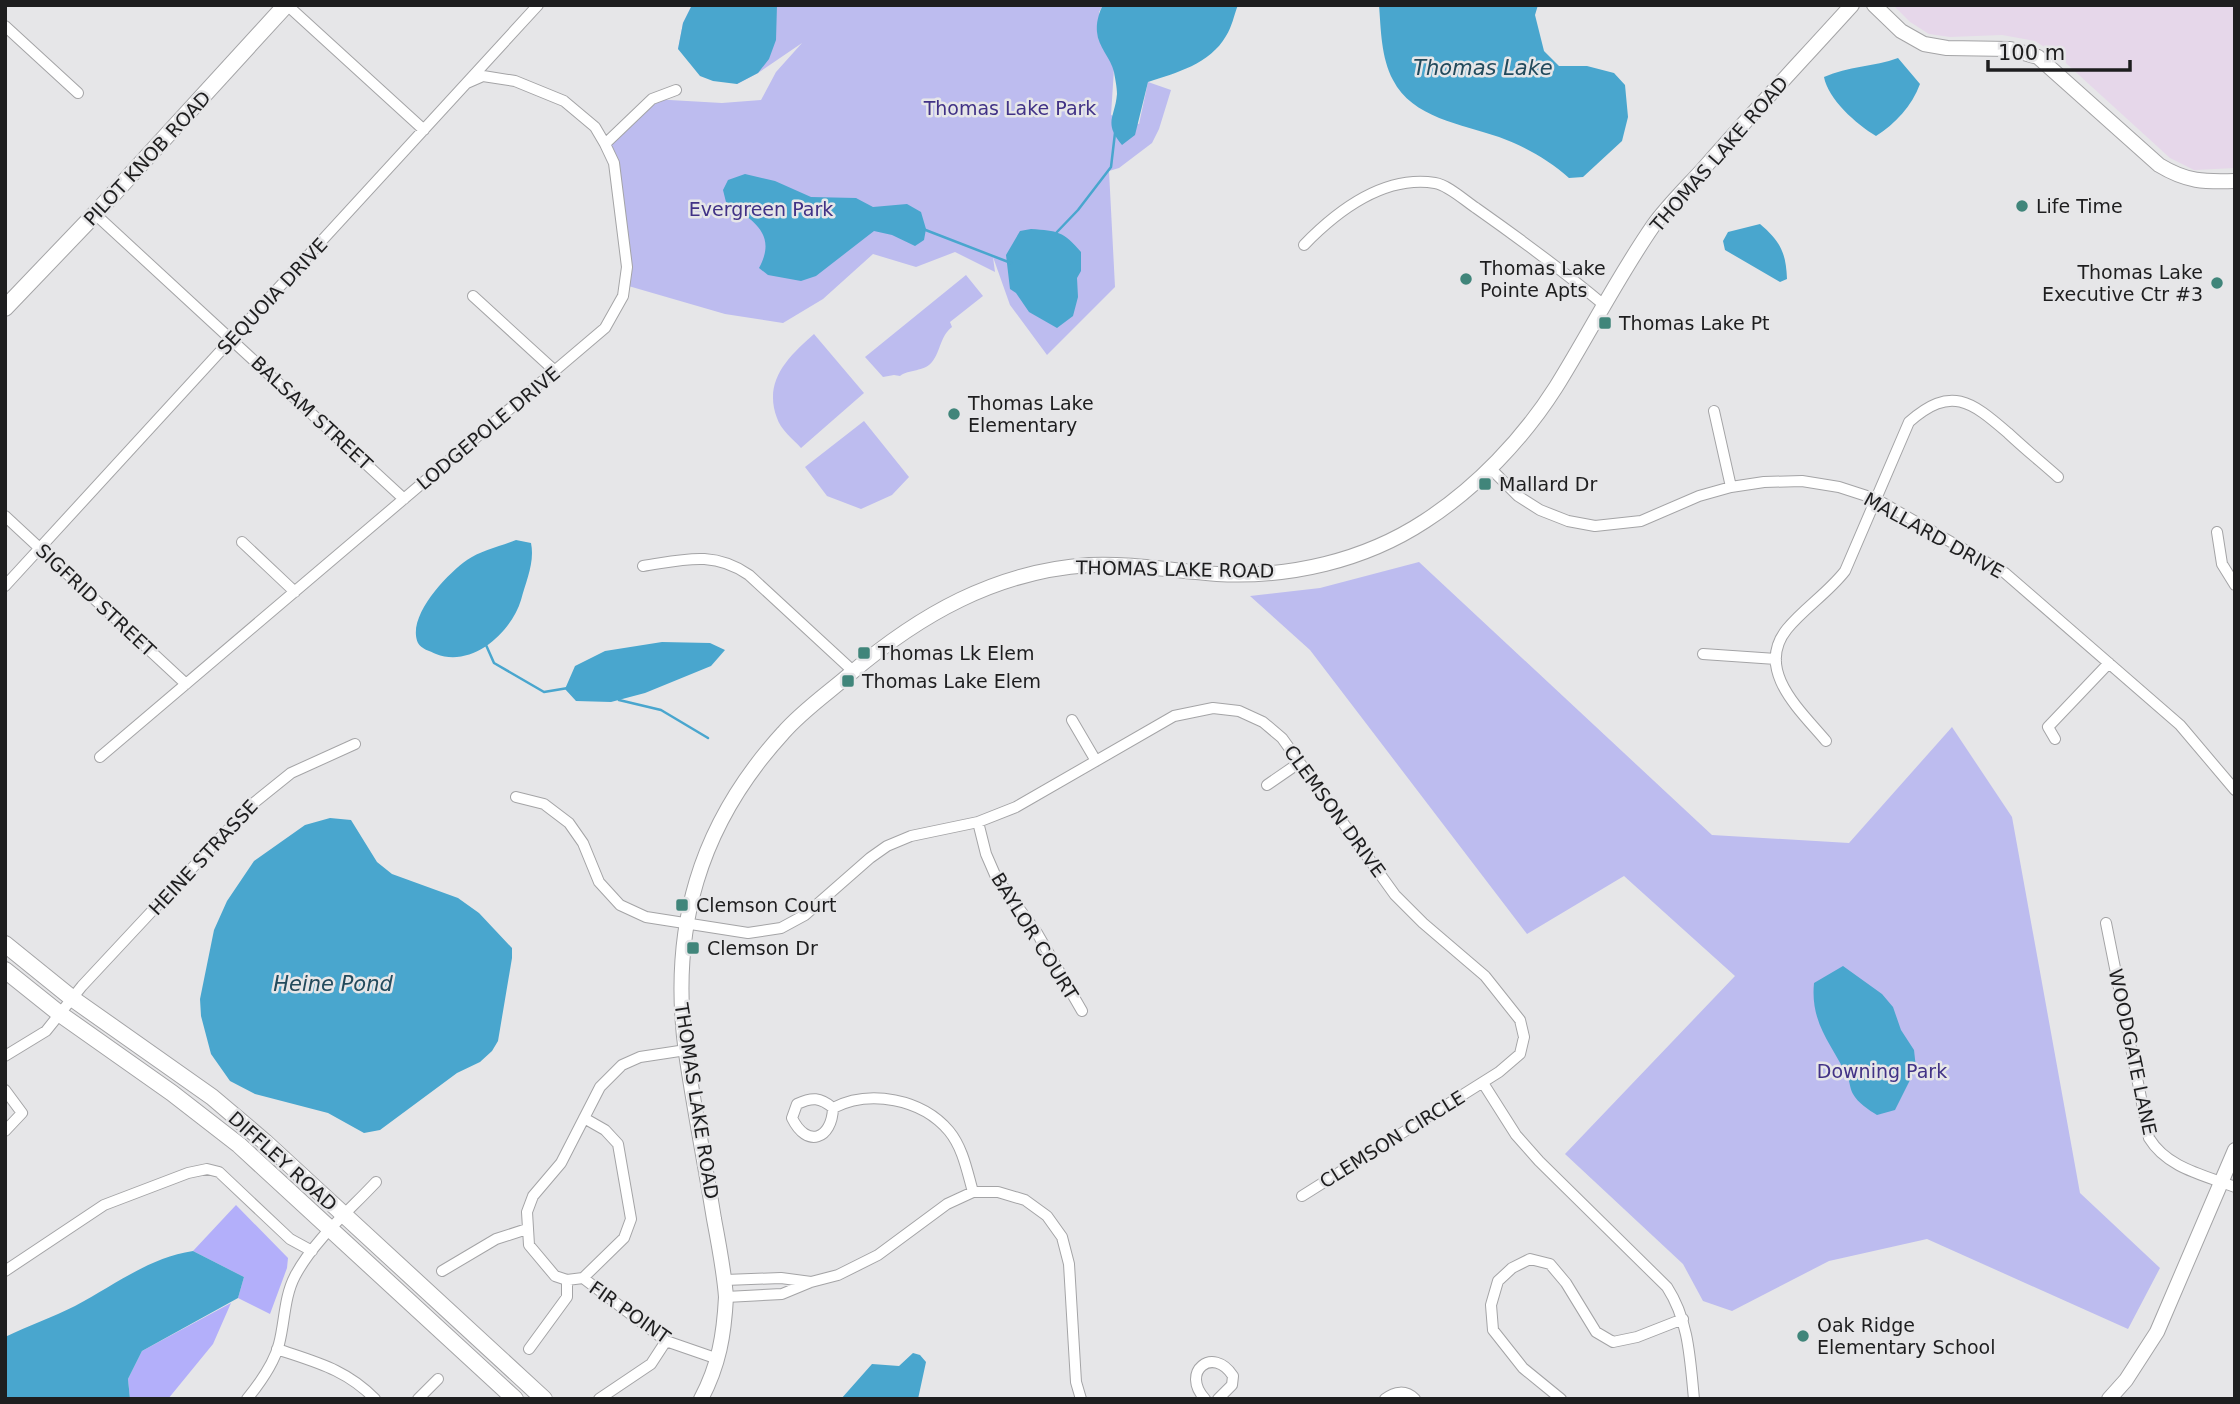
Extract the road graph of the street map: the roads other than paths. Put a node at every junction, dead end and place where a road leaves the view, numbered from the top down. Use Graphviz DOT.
graph roads {
  1 [pos="287,5"];
  2 [pos="538,5"];
  3 [pos="1852,5"];
  4 [pos="1874,5"];
  5 [pos="5,26"];
  6 [pos="467,83"];
  7 [pos="676,90"];
  8 [pos="78,93"];
  9 [pos="424,130"];
  10 [pos="605,144"];
  11 [pos="2235,181"];
  12 [pos="95,214"];
  13 [pos="1304,245"];
  14 [pos="472,296"];
  15 [pos="1604,305"];
  16 [pos="5,308"];
  17 [pos="232,339"];
  18 [pos="555,371"];
  19 [pos="1714,411"];
  20 [pos="1489,468"];
  21 [pos="2058,477"];
  22 [pos="1731,486"];
  23 [pos="404,499"];
  24 [pos="1876,499"];
  25 [pos="5,516"];
  26 [pos="2217,532"];
  27 [pos="242,542"];
  28 [pos="40,548"];
  29 [pos="643,566"];
  30 [pos="2235,585"];
  31 [pos="5,586"];
  32 [pos="295,592"];
  33 [pos="1703,654"];
  34 [pos="1776,659"];
  35 [pos="2109,663"];
  36 [pos="853,671"];
  37 [pos="186,684"];
  38 [pos="1072,720"];
  39 [pos="2055,739"];
  40 [pos="1826,741"];
  41 [pos="355,744"];
  42 [pos="100,757"];
  43 [pos="1096,761"];
  44 [pos="1299,763"];
  45 [pos="1267,785"];
  46 [pos="2235,790"];
  47 [pos="516,797"];
  48 [pos="978,821"];
  49 [pos="2106,923"];
  50 [pos="685,925"];
  51 [pos="5,944"];
  52 [pos="5,970"];
  53 [pos="73,999"];
  54 [pos="1082,1011"];
  55 [pos="60,1014"];
  56 [pos="686,1050"];
  57 [pos="5,1056"];
  58 [pos="1483,1083"];
  59 [pos="5,1090"];
  60 [pos="833,1108"];
  61 [pos="584,1118"];
  62 [pos="5,1131"];
  63 [pos="2235,1150"];
  64 [pos="376,1182"];
  65 [pos="2228,1184"];
  66 [pos="973,1192"];
  67 [pos="1302,1196"];
  68 [pos="338,1223"];
  69 [pos="527,1229"];
  70 [pos="312,1251"];
  71 [pos="5,1271"];
  72 [pos="442,1271"];
  73 [pos="583,1278"];
  74 [pos="567,1280"];
  75 [pos="725,1280"];
  76 [pos="811,1282"];
  77 [pos="726,1297"];
  78 [pos="1683,1319"];
  79 [pos="666,1341"];
  80 [pos="277,1349"];
  81 [pos="529,1349"];
  82 [pos="718,1359"];
  83 [pos="438,1379"];
  84 [pos="247,1399"];
  85 [pos="375,1399"];
  86 [pos="418,1399"];
  87 [pos="515,1399"];
  88 [pos="544,1399"];
  89 [pos="598,1399"];
  90 [pos="701,1399"];
  91 [pos="1081,1399"];
  92 [pos="1205,1399"];
  93 [pos="1218,1399"];
  94 [pos="1385,1399"];
  95 [pos="1415,1399"];
  96 [pos="1561,1399"];
  97 [pos="1694,1399"];
  98 [pos="2109,1399"];
  1 -- 9 [label="street"];
  1 -- 12 [label="main road, PILOT KNOB ROAD"];
  2 -- 6 [label="street, SEQUOIA DRIVE"];
  3 -- 15 [label="street, THOMAS LAKE ROAD"];
  4 -- 11 [label="street"];
  5 -- 8 [label="street"];
  6 -- 9 [label="street, SEQUOIA DRIVE"];
  6 -- 10 [label="street, LODGEPOLE DRIVE"];
  7 -- 10 [label="street"];
  9 -- 17 [label="street, SEQUOIA DRIVE"];
  10 -- 18 [label="street, LODGEPOLE DRIVE"];
  12 -- 16 [label="main road, PILOT KNOB ROAD"];
  12 -- 17 [label="street, BALSAM STREET"];
  13 -- 15 [label="street"];
  14 -- 18 [label="street"];
  15 -- 20 [label="street, THOMAS LAKE ROAD"];
  17 -- 23 [label="street, BALSAM STREET"];
  17 -- 28 [label="street, SEQUOIA DRIVE"];
  18 -- 23 [label="street, LODGEPOLE DRIVE"];
  19 -- 22 [label="street"];
  20 -- 22 [label="street, MALLARD DRIVE"];
  20 -- 36 [label="street, THOMAS LAKE ROAD"];
  21 -- 24 [label="street"];
  22 -- 24 [label="street, MALLARD DRIVE"];
  23 -- 32 [label="street, LODGEPOLE DRIVE"];
  24 -- 34 [label="street"];
  24 -- 35 [label="street, MALLARD DRIVE"];
  25 -- 28 [label="street, SIGFRID STREET"];
  26 -- 30 [label="street"];
  27 -- 32 [label="street"];
  28 -- 31 [label="street, SEQUOIA DRIVE"];
  28 -- 37 [label="street, SIGFRID STREET"];
  29 -- 36 [label="street"];
  32 -- 37 [label="street, LODGEPOLE DRIVE"];
  33 -- 34 [label="street"];
  34 -- 40 [label="street"];
  35 -- 39 [label="street"];
  35 -- 46 [label="street, MALLARD DRIVE"];
  36 -- 50 [label="street, THOMAS LAKE ROAD"];
  37 -- 42 [label="street, LODGEPOLE DRIVE"];
  38 -- 43 [label="street"];
  41 -- 53 [label="street, HEINE STRASSE"];
  43 -- 44 [label="street, CLEMSON DRIVE"];
  43 -- 48 [label="street, CLEMSON DRIVE"];
  44 -- 45 [label="street"];
  44 -- 58 [label="street, CLEMSON DRIVE"];
  47 -- 50 [label="street"];
  48 -- 50 [label="street, CLEMSON DRIVE"];
  48 -- 54 [label="street, BAYLOR COURT"];
  49 -- 65 [label="street, WOODGATE LANE"];
  50 -- 56 [label="street, THOMAS LAKE ROAD"];
  51 -- 53 [label="main road, DIFFLEY ROAD"];
  52 -- 55 [label="main road, DIFFLEY ROAD"];
  53 -- 55 [label="street, HEINE STRASSE"];
  53 -- 68 [label="main road, DIFFLEY ROAD"];
  55 -- 57 [label="street, HEINE STRASSE"];
  55 -- 68 [label="main road, DIFFLEY ROAD"];
  56 -- 61 [label="street"];
  56 -- 75 [label="street, THOMAS LAKE ROAD"];
  58 -- 67 [label="street, CLEMSON CIRCLE"];
  58 -- 78 [label="street"];
  59 -- 62 [label="street"];
  60 -- 66 [label="street"];
  61 -- 69 [label="street"];
  61 -- 73 [label="street"];
  63 -- 65 [label="street"];
  64 -- 68 [label="street"];
  65 -- 98 [label="street"];
  66 -- 76 [label="street"];
  66 -- 91 [label="street"];
  68 -- 70 [label="street"];
  68 -- 87 [label="main road, DIFFLEY ROAD"];
  68 -- 88 [label="main road, DIFFLEY ROAD"];
  69 -- 72 [label="street"];
  69 -- 74 [label="street"];
  70 -- 71 [label="street"];
  70 -- 80 [label="street"];
  73 -- 74 [label="street"];
  73 -- 79 [label="street, FIR POINT"];
  74 -- 81 [label="street"];
  75 -- 76 [label="street"];
  75 -- 77 [label="street, THOMAS LAKE ROAD"];
  76 -- 77 [label="street"];
  77 -- 82 [label="street, THOMAS LAKE ROAD"];
  78 -- 96 [label="street"];
  78 -- 97 [label="street"];
  79 -- 82 [label="street, FIR POINT"];
  79 -- 89 [label="street"];
  80 -- 84 [label="street"];
  80 -- 85 [label="street"];
  82 -- 90 [label="street, THOMAS LAKE ROAD"];
  83 -- 86 [label="street"];
  92 -- 93 [label="street"];
  94 -- 95 [label="street"];
}
